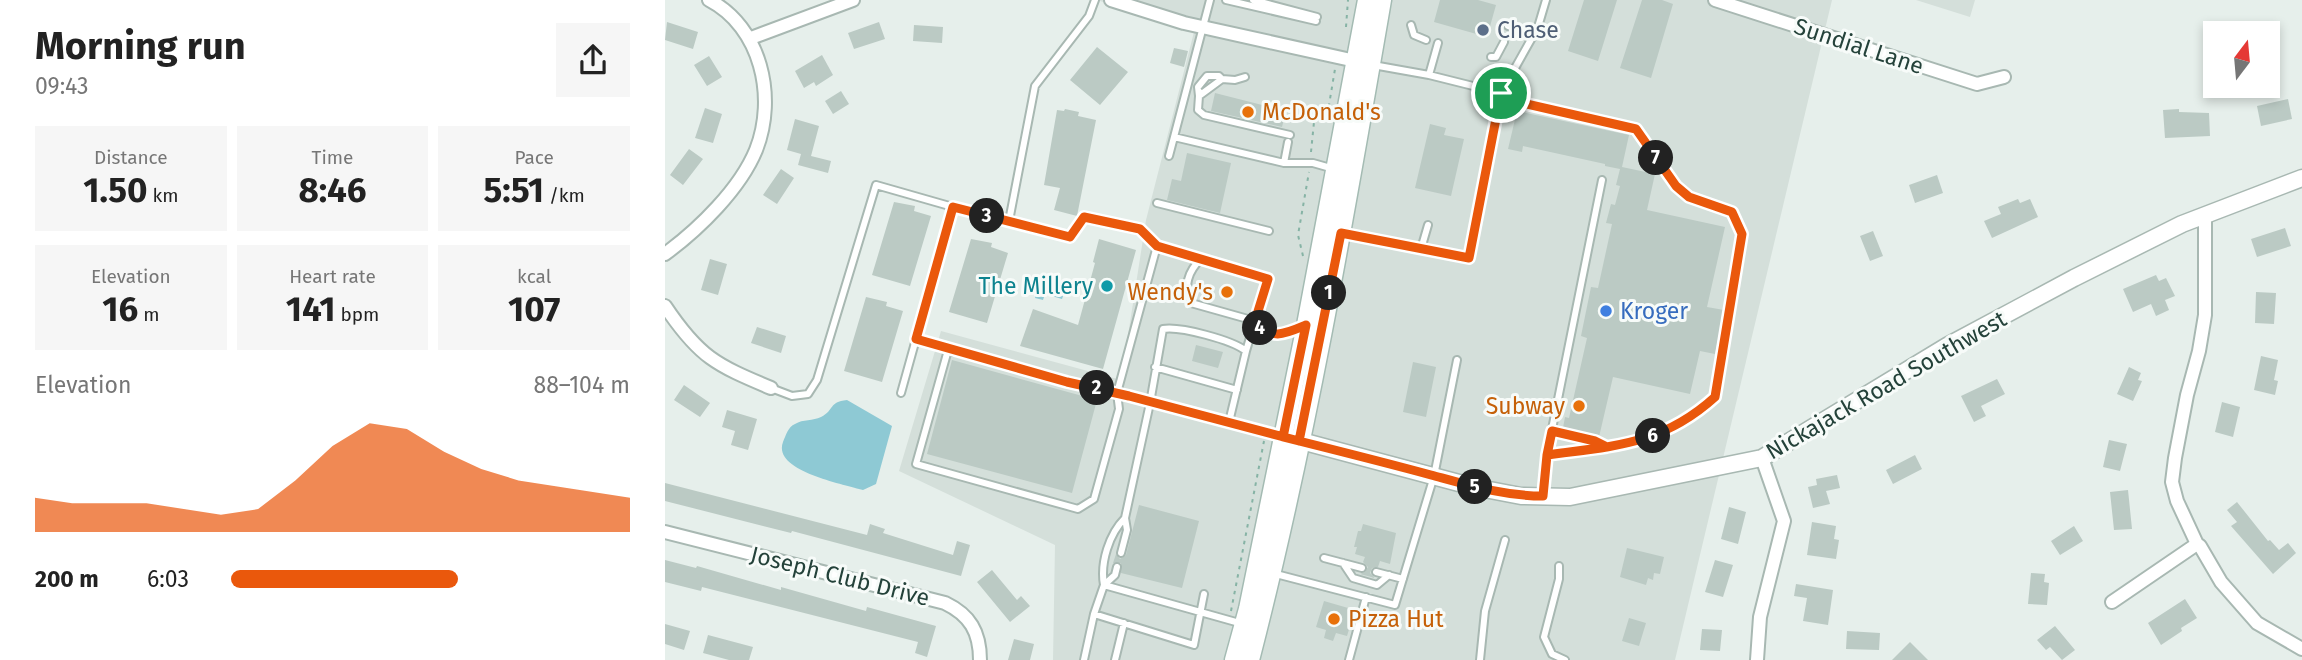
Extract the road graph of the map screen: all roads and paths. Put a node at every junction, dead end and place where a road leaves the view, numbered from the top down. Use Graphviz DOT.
graph roads {
  1 [pos="709,0"];
  2 [pos="853,0"];
  3 [pos="1095,0"];
  4 [pos="1111,0"];
  5 [pos="1210,0"];
  6 [pos="1226,0"];
  7 [pos="1253,0"];
  8 [pos="1367,0"];
  9 [pos="1382,0"];
  10 [pos="1546,0"];
  11 [pos="1716,0"];
  12 [pos="1236,1"];
  13 [pos="1411,25"];
  14 [pos="1508,26"];
  15 [pos="1203,28"];
  16 [pos="1534,35"];
  17 [pos="751,38"];
  18 [pos="1426,40"];
  19 [pos="1504,42"];
  20 [pos="1438,43"];
  21 [pos="1491,57"];
  22 [pos="1364,63"];
  23 [pos="1429,75"];
  24 [pos="1245,77"];
  25 [pos="2004,77"];
  26 [pos="1222,79"];
  27 [pos="1501,93"];
  28 [pos="1199,96"];
  29 [pos="1174,137"];
  30 [pos="1169,156"];
  31 [pos="1284,163"];
  32 [pos="1336,170"];
  33 [pos="2302,178"];
  34 [pos="1602,180"];
  35 [pos="1157,203"];
  36 [pos="953,207"];
  37 [pos="2205,216"];
  38 [pos="1009,221"];
  39 [pos="1428,225"];
  40 [pos="1269,232"];
  41 [pos="1341,233"];
  42 [pos="1157,246"];
  43 [pos="1421,249"];
  44 [pos="665,254"];
  45 [pos="1201,259"];
  46 [pos="665,306"];
  47 [pos="1255,321"];
  48 [pos="1306,325"];
  49 [pos="916,339"];
  50 [pos="948,350"];
  51 [pos="1246,351"];
  52 [pos="1457,360"];
  53 [pos="1155,367"];
  54 [pos="771,388"];
  55 [pos="1237,390"];
  56 [pos="901,393"];
  57 [pos="1118,393"];
  58 [pos="1150,403"];
  59 [pos="1229,422"];
  60 [pos="1552,431"];
  61 [pos="1291,439"];
  62 [pos="1607,447"];
  63 [pos="1547,455"];
  64 [pos="1762,458"];
  65 [pos="1434,476"];
  66 [pos="1543,496"];
  67 [pos="1125,519"];
  68 [pos="665,532"];
  69 [pos="1505,540"];
  70 [pos="2197,544"];
  71 [pos="1121,553"];
  72 [pos="1324,558"];
  73 [pos="1343,563"];
  74 [pos="1559,566"];
  75 [pos="1117,567"];
  76 [pos="1362,568"];
  77 [pos="1376,572"];
  78 [pos="1272,573"];
  79 [pos="1389,575"];
  80 [pos="1403,579"];
  81 [pos="1104,585"];
  82 [pos="1204,594"];
  83 [pos="1366,597"];
  84 [pos="2112,603"];
  85 [pos="1201,612"];
  86 [pos="1094,614"];
  87 [pos="1124,623"];
  88 [pos="1244,625"];
  89 [pos="2302,649"];
  90 [pos="980,660"];
  91 [pos="1084,660"];
  92 [pos="1115,660"];
  93 [pos="1234,660"];
  94 [pos="1250,660"];
  95 [pos="1349,660"];
  96 [pos="1481,660"];
  97 [pos="1565,660"];
  98 [pos="1757,660"];
  1 -- 17 [label="street"];
  2 -- 17 [label="street"];
  3 -- 38 [label="lane"];
  4 -- 15 [label="street"];
  5 -- 15 [label="lane"];
  6 -- 12 [label="lane"];
  7 -- 12 [label="lane"];
  8 -- 22 [label="main road"];
  9 -- 22 [label="main road"];
  10 -- 16 [label="lane"];
  11 -- 25 [label="street, Sundial Lane"];
  13 -- 18 [label="lane"];
  14 -- 16 [label="lane"];
  15 -- 22 [label="street"];
  15 -- 29 [label="lane"];
  16 -- 27 [label="lane"];
  17 -- 44 [label="street"];
  19 -- 21 [label="lane"];
  20 -- 23 [label="lane"];
  22 -- 23 [label="lane"];
  22 -- 32 [label="main road"];
  22 -- 41 [label="main road"];
  23 -- 27 [label="lane"];
  24 -- 26 [label="lane"];
  26 -- 28 [label="lane"];
  26 -- 28 [label="lane"];
  27 -- 43 [label="lane"];
  27 -- 62 [label="lane"];
  28 -- 31 [label="lane"];
  29 -- 30 [label="lane"];
  29 -- 31 [label="lane"];
  31 -- 32 [label="lane"];
  32 -- 48 [label="main road"];
  33 -- 37 [label="street, Nickajack Road Southwest"];
  34 -- 60 [label="lane"];
  35 -- 40 [label="lane"];
  36 -- 38 [label="lane"];
  36 -- 49 [label="lane"];
  36 -- 54 [label="lane"];
  37 -- 64 [label="street, Nickajack Road Southwest"];
  37 -- 70 [label="street"];
  38 -- 42 [label="lane"];
  39 -- 43 [label="lane"];
  41 -- 43 [label="lane"];
  41 -- 61 [label="main road"];
  42 -- 45 [label="lane"];
  42 -- 57 [label="lane"];
  45 -- 47 [label="lane"];
  45 -- 47 [label="lane"];
  46 -- 54 [label="street"];
  47 -- 48 [label="lane"];
  47 -- 51 [label="lane"];
  48 -- 61 [label="main road"];
  49 -- 50 [label="lane"];
  49 -- 56 [label="lane"];
  50 -- 57 [label="lane"];
  50 -- 57 [label="lane"];
  51 -- 53 [label="lane"];
  51 -- 55 [label="lane"];
  52 -- 65 [label="lane"];
  53 -- 55 [label="lane"];
  53 -- 58 [label="lane"];
  55 -- 59 [label="lane"];
  57 -- 58 [label="lane"];
  58 -- 59 [label="lane"];
  58 -- 67 [label="lane"];
  59 -- 61 [label="lane"];
  60 -- 62 [label="lane"];
  60 -- 63 [label="lane"];
  61 -- 65 [label="street, Nickajack Road Southwest"];
  61 -- 78 [label="main road"];
  61 -- 88 [label="main road"];
  62 -- 63 [label="lane"];
  63 -- 66 [label="lane"];
  64 -- 66 [label="street, Nickajack Road Southwest"];
  64 -- 98 [label="street"];
  65 -- 66 [label="street, Nickajack Road Southwest"];
  65 -- 80 [label="lane"];
  67 -- 71 [label="lane"];
  67 -- 81 [label="lane"];
  68 -- 90 [label="street, Joseph Club Drive"];
  69 -- 96 [label="lane"];
  70 -- 84 [label="street"];
  70 -- 89 [label="street"];
  72 -- 73 [label="lane"];
  73 -- 76 [label="lane"];
  73 -- 79 [label="lane"];
  74 -- 97 [label="lane"];
  75 -- 81 [label="lane"];
  77 -- 79 [label="lane"];
  78 -- 83 [label="lane"];
  78 -- 94 [label="main road"];
  79 -- 80 [label="lane"];
  80 -- 83 [label="lane"];
  81 -- 85 [label="lane"];
  81 -- 86 [label="lane"];
  82 -- 85 [label="lane"];
  83 -- 95 [label="lane"];
  85 -- 87 [label="lane"];
  85 -- 88 [label="lane"];
  86 -- 87 [label="lane"];
  86 -- 91 [label="lane"];
  87 -- 92 [label="lane"];
  88 -- 93 [label="main road"];
}
